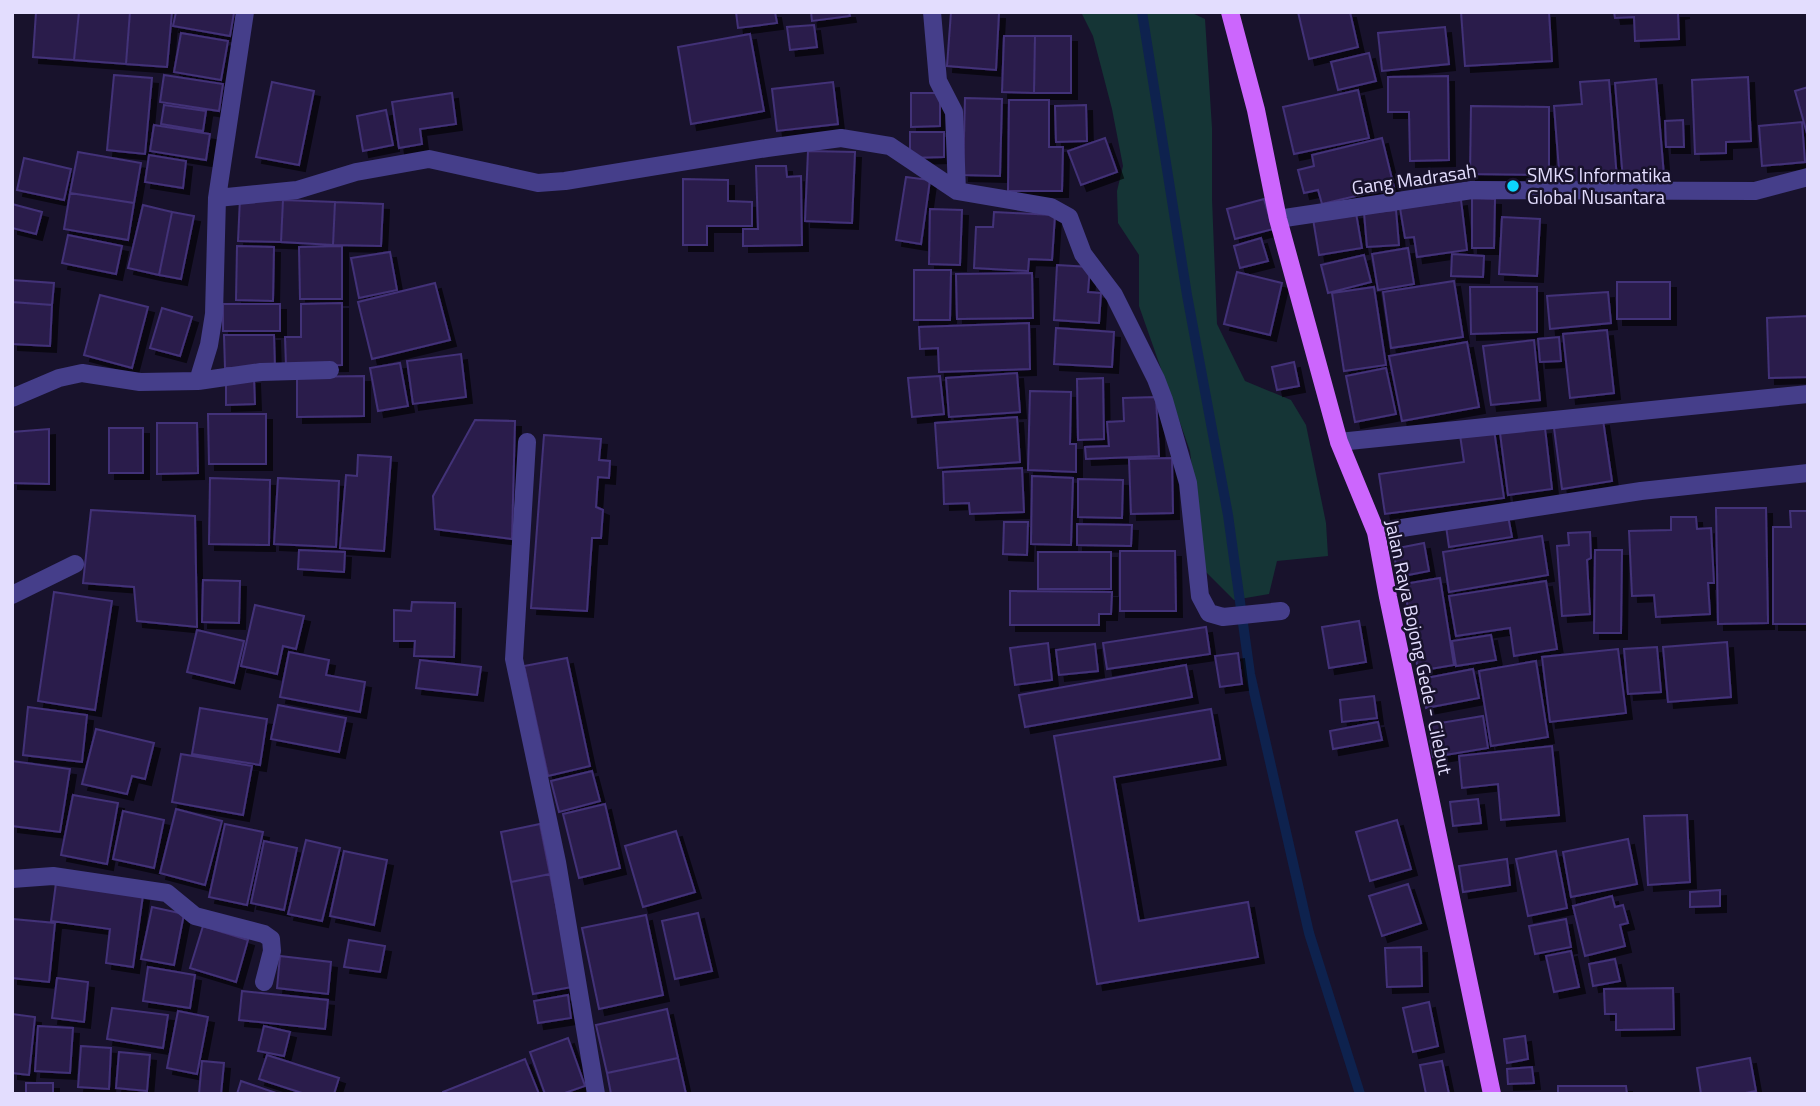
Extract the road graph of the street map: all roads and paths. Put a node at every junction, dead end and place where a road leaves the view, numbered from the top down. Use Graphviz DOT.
graph roads {
  1 [pos="245,12"];
  2 [pos="932,12"];
  3 [pos="1230,12"];
  4 [pos="1808,177"];
  5 [pos="957,191"];
  6 [pos="217,198"];
  7 [pos="1278,219"];
  8 [pos="330,370"];
  9 [pos="198,381"];
  10 [pos="1808,394"];
  11 [pos="12,398"];
  12 [pos="527,442"];
  13 [pos="1339,442"];
  14 [pos="1808,473"];
  15 [pos="1376,532"];
  16 [pos="75,564"];
  17 [pos="12,595"];
  18 [pos="1277,612"];
  19 [pos="12,879"];
  20 [pos="264,982"];
  21 [pos="596,1094"];
  22 [pos="1492,1094"];
  1 -- 6 [label="street"];
  2 -- 5 [label="street"];
  3 -- 7 [label="main road, Jalan Raya Bojong Gede - Cilebut"];
  4 -- 7 [label="street, Gang Madrasah"];
  5 -- 6 [label="street"];
  5 -- 18 [label="street"];
  6 -- 9 [label="street"];
  7 -- 13 [label="main road, Jalan Raya Bojong Gede - Cilebut"];
  8 -- 9 [label="street"];
  9 -- 11 [label="street"];
  10 -- 13 [label="street"];
  12 -- 21 [label="street"];
  13 -- 15 [label="main road, Jalan Raya Bojong Gede - Cilebut"];
  14 -- 15 [label="street"];
  15 -- 22 [label="main road, Jalan Raya Bojong Gede - Cilebut"];
  16 -- 17 [label="street"];
  19 -- 20 [label="street"];
}
